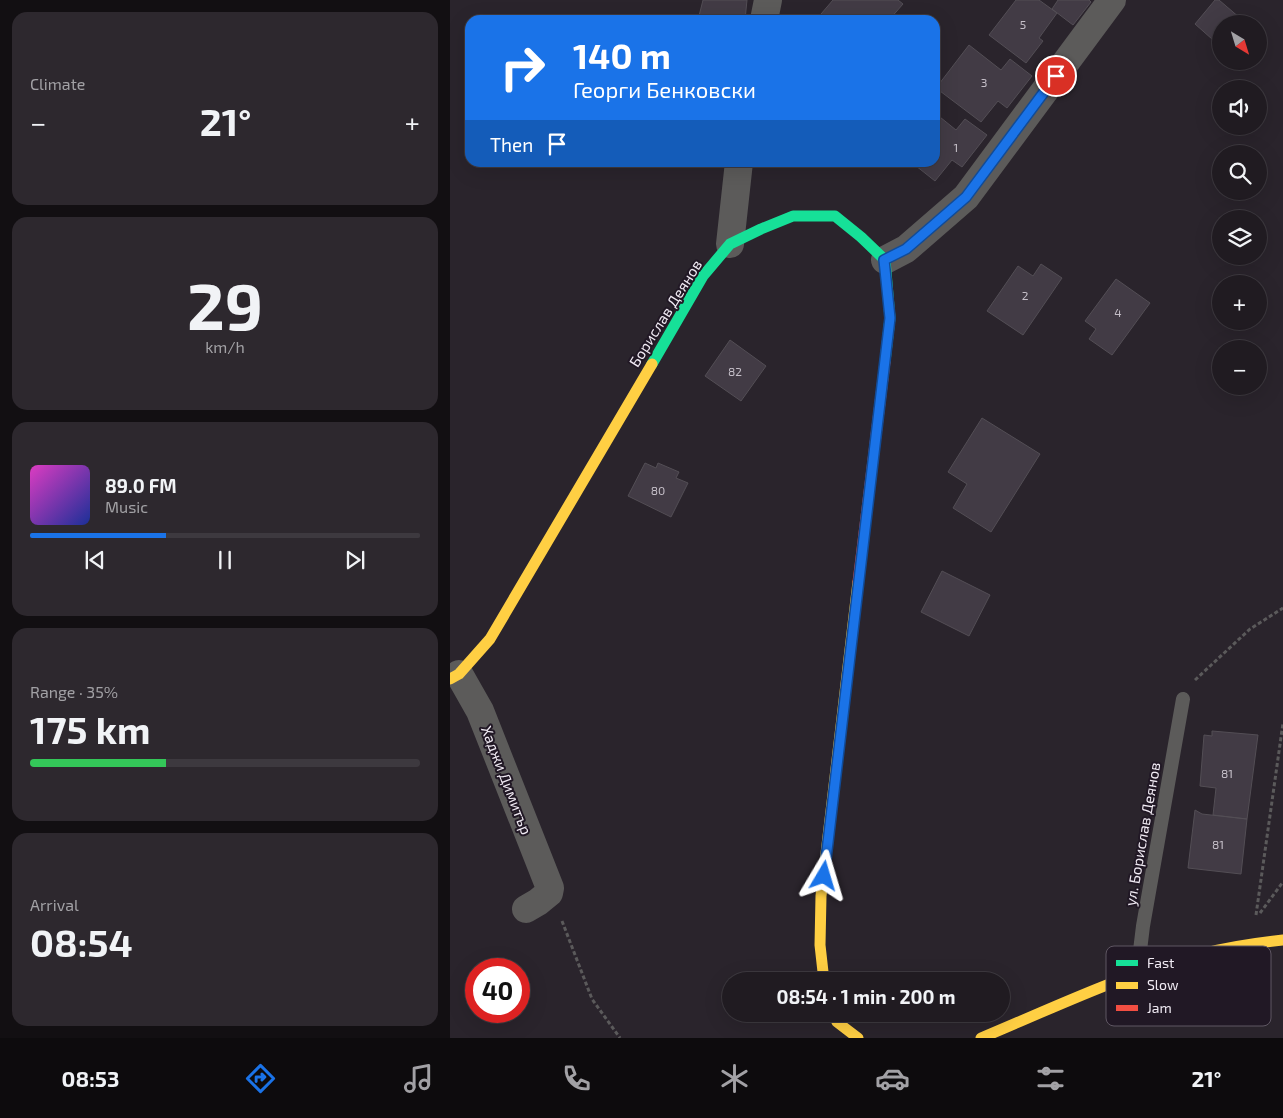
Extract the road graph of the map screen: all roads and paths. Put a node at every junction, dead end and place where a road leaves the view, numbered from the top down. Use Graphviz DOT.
graph roads {
  1 [pos="768,0"];
  2 [pos="1112,0"];
  3 [pos="765,15"];
  4 [pos="738,167"];
  5 [pos="730,244"];
  6 [pos="884,260"];
  7 [pos="1283,608"];
  8 [pos="455,676"];
  9 [pos="1182,699"];
  10 [pos="1283,723"];
  11 [pos="1283,882"];
  12 [pos="550,888"];
  13 [pos="526,909"];
  14 [pos="1283,940"];
  15 [pos="1140,946"];
  16 [pos="1241,946"];
  17 [pos="823,972"];
  18 [pos="1106,987"];
  19 [pos="837,1022"];
  20 [pos="620,1038"];
  21 [pos="858,1038"];
  22 [pos="981,1038"];
  1 -- 3 [label="street"];
  2 -- 6 [label="street"];
  4 -- 5 [label="street"];
  5 -- 6 [label="street, Борислав Деянов"];
  5 -- 8 [label="street, Борислав Деянов"];
  6 -- 17 [label="street"];
  7 -- 9 [label="path"];
  8 -- 12 [label="street, Хаджи Димитър"];
  9 -- 15 [label="lane, ул. Борислав Деянов"];
  10 -- 11 [label="path"];
  12 -- 13 [label="street"];
  12 -- 20 [label="path"];
  14 -- 16 [label="street"];
  18 -- 22 [label="street"];
  19 -- 21 [label="street"];
}
